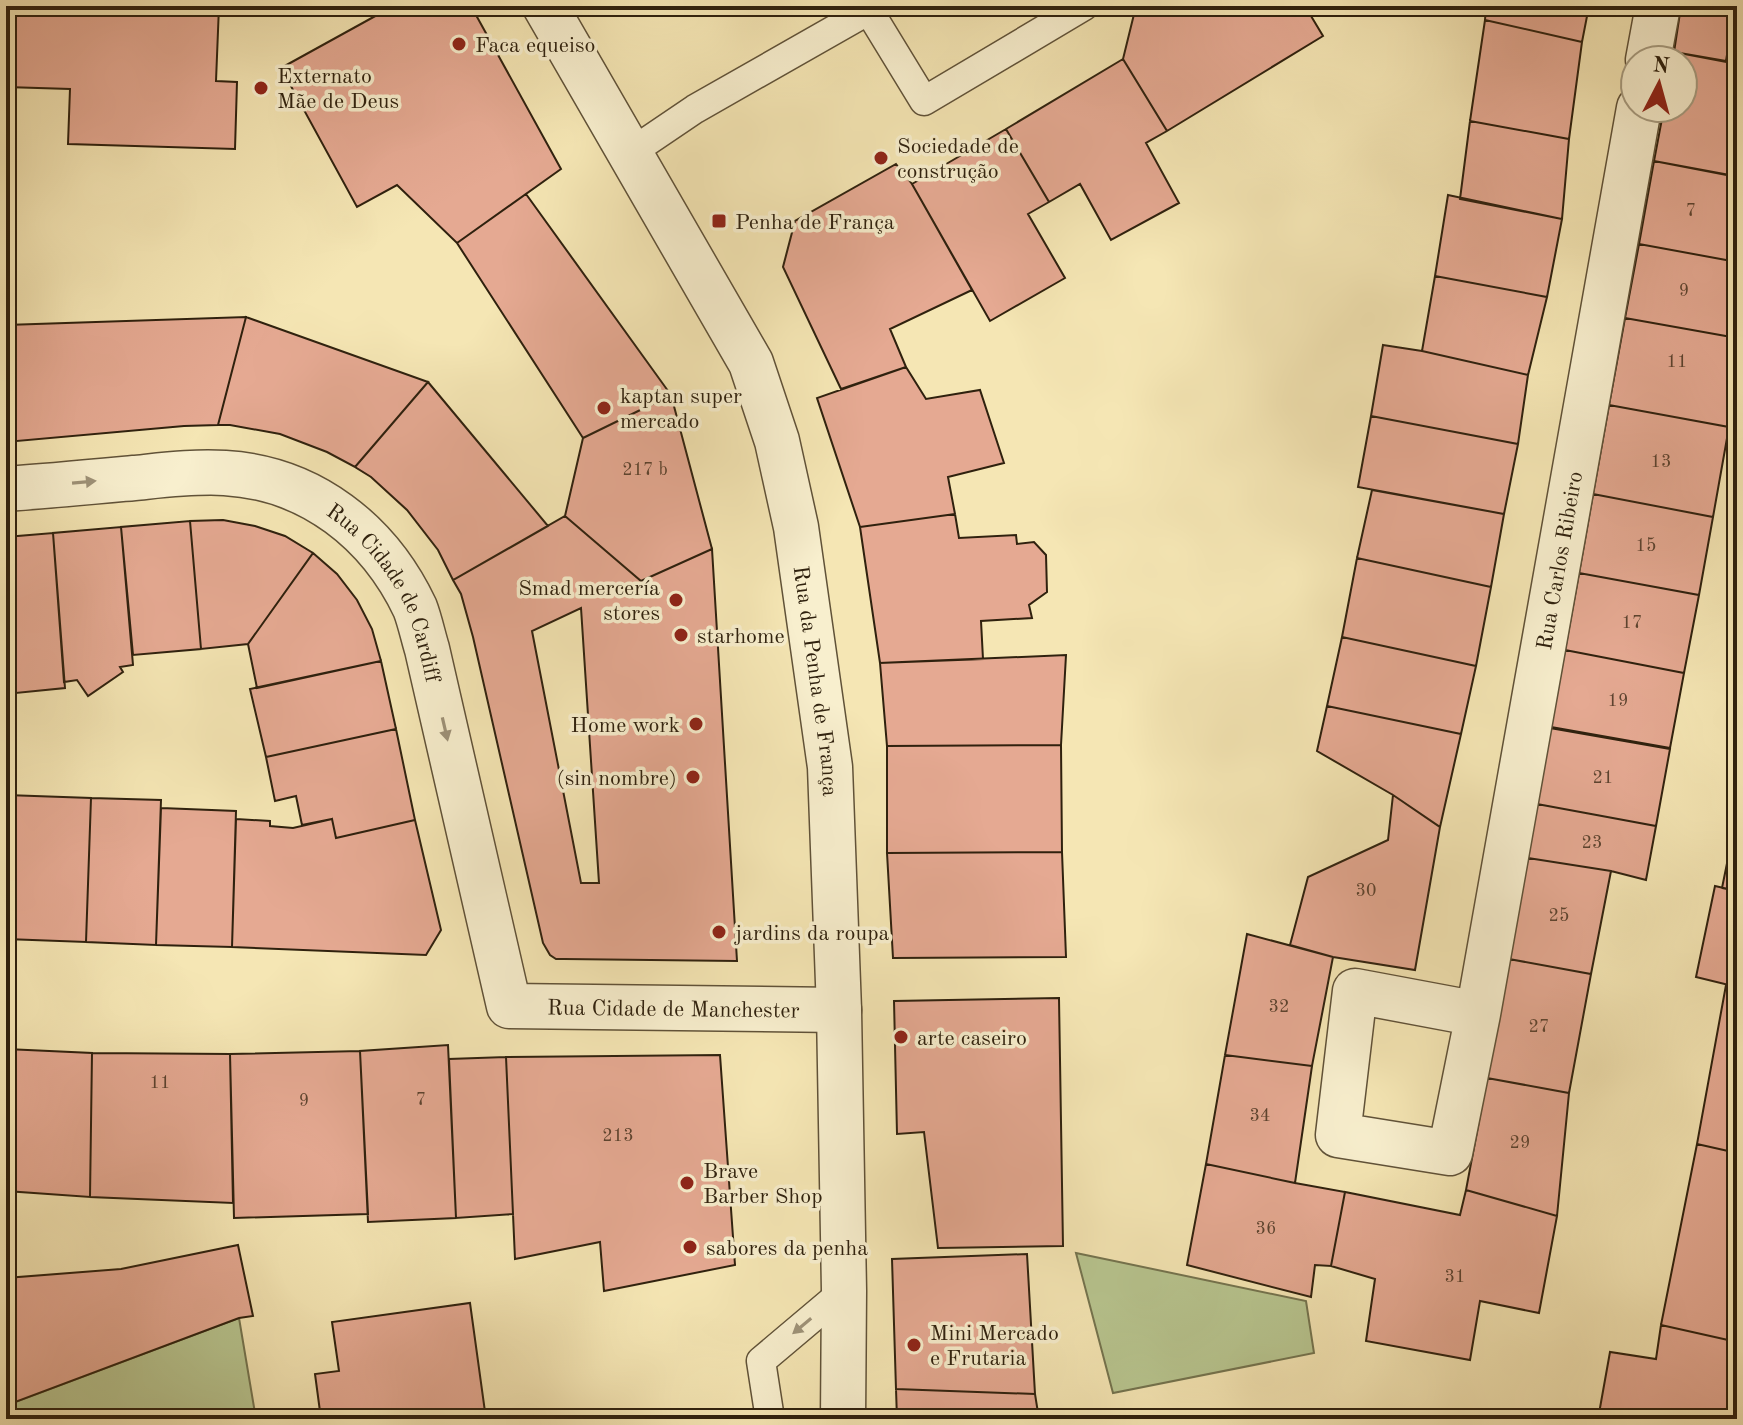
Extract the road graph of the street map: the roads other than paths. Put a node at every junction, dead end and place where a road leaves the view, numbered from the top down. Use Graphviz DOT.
graph roads {
  1 [pos="545,6"];
  2 [pos="1084,6"];
  3 [pos="1658,6"];
  4 [pos="867,8"];
  5 [pos="1651,44"];
  6 [pos="1636,124"];
  7 [pos="630,153"];
  8 [pos="6,489"];
  9 [pos="509,1006"];
  10 [pos="839,1010"];
  11 [pos="1478,1014"];
  12 [pos="844,1291"];
  13 [pos="770,1419"];
  14 [pos="843,1419"];
  1 -- 7 [label="street, Rua da Penha de França"];
  2 -- 4 [label="lane"];
  3 -- 5 [label="street"];
  4 -- 7 [label="lane"];
  6 -- 11 [label="street, Rua Carlos Ribeiro"];
  7 -- 10 [label="street, Rua da Penha de França"];
  8 -- 9 [label="street, Rua Cidade de Cardiff, one-way"];
  9 -- 10 [label="street, Rua Cidade de Manchester"];
  10 -- 12 [label="street, Rua da Penha de França"];
  12 -- 13 [label="lane, one-way"];
  12 -- 14 [label="street, Rua da Penha de França"];
}
